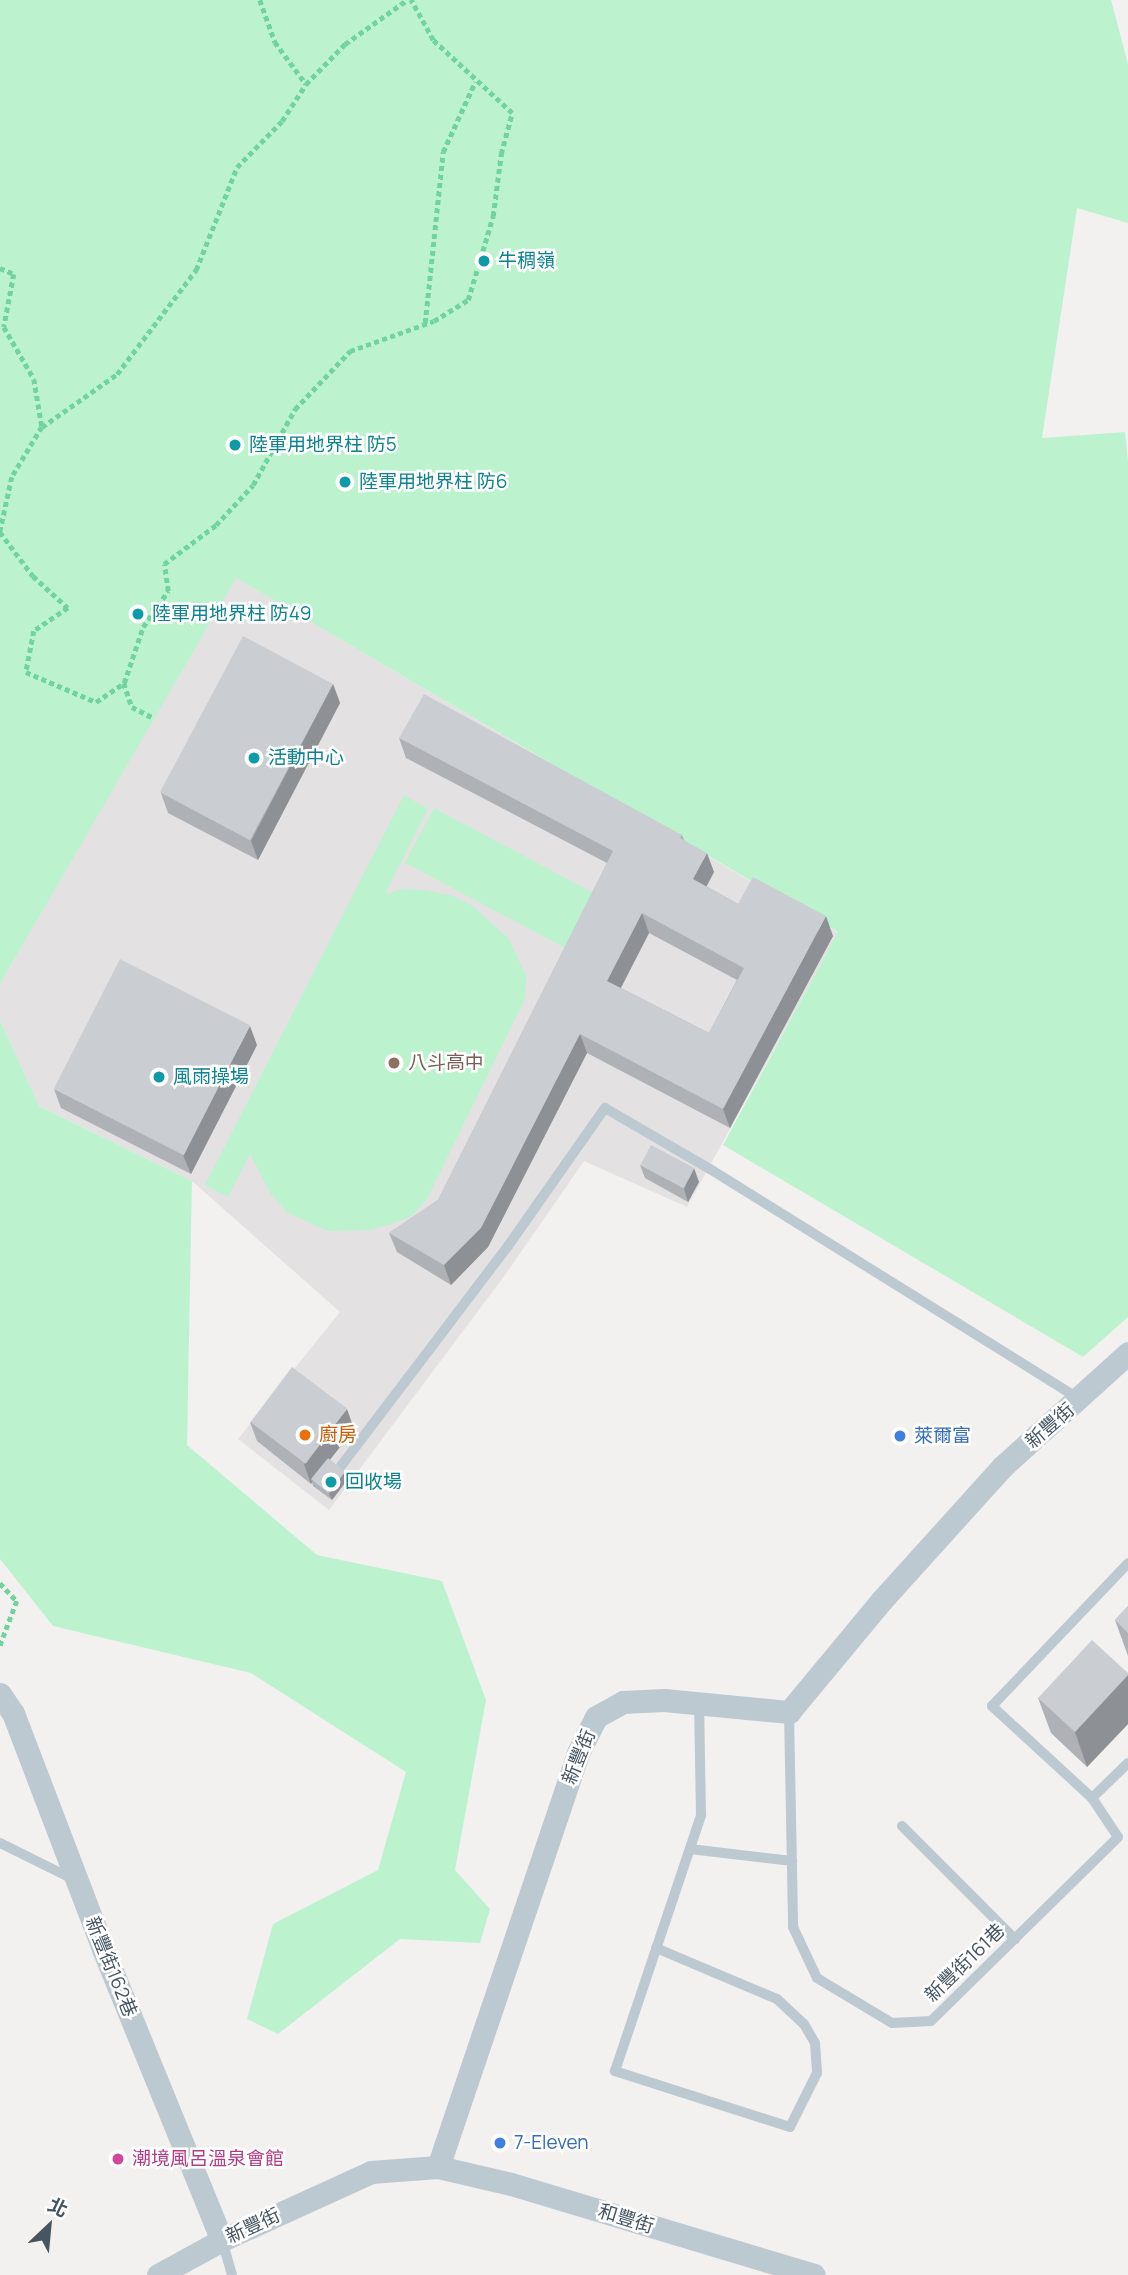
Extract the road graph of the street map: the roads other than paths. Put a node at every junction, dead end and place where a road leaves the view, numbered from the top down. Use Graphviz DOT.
graph roads {
  1 [pos="1128,1353"];
  2 [pos="1080,1399"];
  3 [pos="341,1465"];
  4 [pos="1128,1563"];
  5 [pos="0,1694"];
  6 [pos="699,1705"];
  7 [pos="789,1712"];
  8 [pos="1128,1763"];
  9 [pos="1092,1798"];
  10 [pos="902,1826"];
  11 [pos="1123,1839"];
  12 [pos="0,1843"];
  13 [pos="690,1849"];
  14 [pos="792,1861"];
  15 [pos="77,1881"];
  16 [pos="1015,1939"];
  17 [pos="656,1948"];
  18 [pos="438,2167"];
  19 [pos="222,2240"];
  20 [pos="158,2275"];
  21 [pos="232,2275"];
  22 [pos="814,2275"];
  1 -- 2 [label="street, 新豐街"];
  2 -- 3 [label="lane"];
  2 -- 7 [label="street, 新豐街"];
  4 -- 9 [label="lane, 新豐街161巷"];
  5 -- 15 [label="street, 新豐街162巷"];
  6 -- 7 [label="street, 新豐街"];
  6 -- 13 [label="lane"];
  6 -- 18 [label="street, 新豐街"];
  7 -- 14 [label="lane, 新豐街161巷"];
  8 -- 9 [label="lane"];
  9 -- 11 [label="lane, 新豐街161巷"];
  10 -- 16 [label="lane"];
  11 -- 16 [label="lane, 新豐街161巷"];
  12 -- 15 [label="lane"];
  13 -- 14 [label="lane"];
  13 -- 17 [label="lane"];
  14 -- 16 [label="lane, 新豐街161巷"];
  15 -- 19 [label="street, 新豐街162巷"];
  17 -- 17 [label="lane"];
  18 -- 19 [label="street, 新豐街"];
  18 -- 22 [label="street, 和豐街"];
  19 -- 20 [label="street, 新豐街"];
  19 -- 21 [label="lane"];
}
